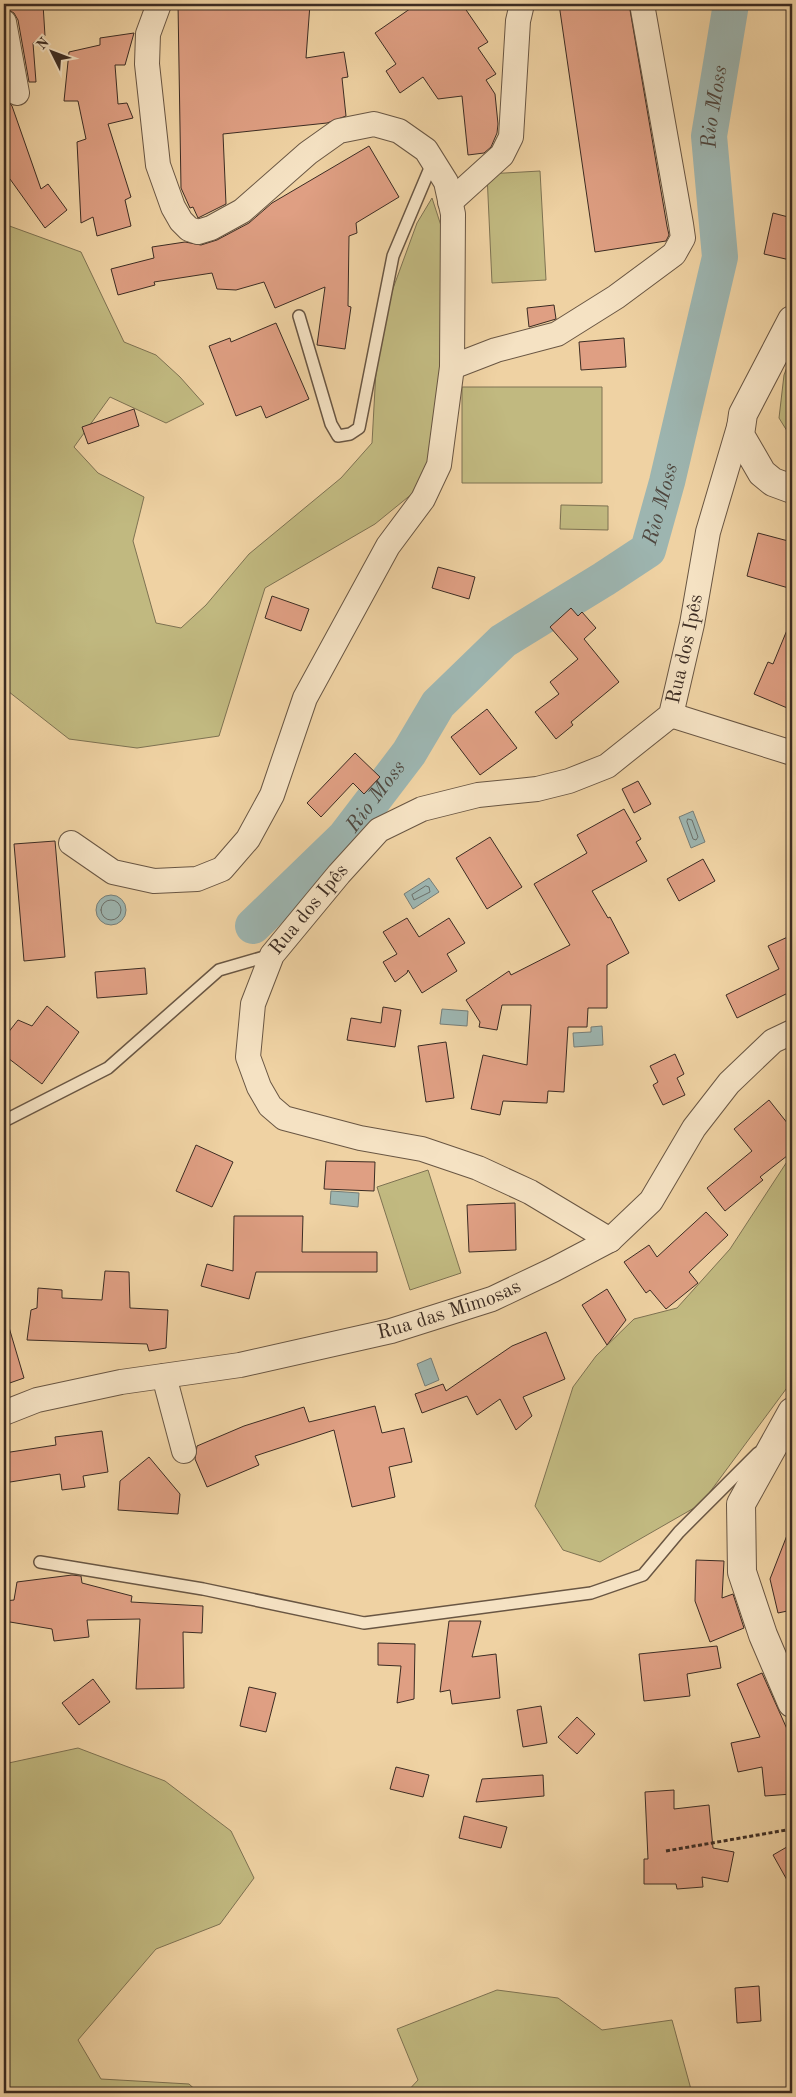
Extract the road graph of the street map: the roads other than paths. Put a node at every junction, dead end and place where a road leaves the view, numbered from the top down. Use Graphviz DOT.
graph roads {
  1 [pos="159,4"];
  2 [pos="522,4"];
  3 [pos="642,4"];
  4 [pos="4,22"];
  5 [pos="17,93"];
  6 [pos="433,161"];
  7 [pos="450,202"];
  8 [pos="299,316"];
  9 [pos="792,320"];
  10 [pos="452,367"];
  11 [pos="743,414"];
  12 [pos="792,488"];
  13 [pos="671,715"];
  14 [pos="792,753"];
  15 [pos="71,843"];
  16 [pos="272,955"];
  17 [pos="792,1032"];
  18 [pos="4,1121"];
  19 [pos="610,1240"];
  20 [pos="164,1376"];
  21 [pos="4,1413"];
  22 [pos="787,1420"];
  23 [pos="184,1451"];
  24 [pos="40,1562"];
  25 [pos="790,1688"];
  1 -- 6 [label="street"];
  2 -- 7 [label="street"];
  3 -- 10 [label="street"];
  4 -- 5 [label="street"];
  6 -- 7 [label="street"];
  6 -- 8 [label="lane"];
  7 -- 10 [label="street"];
  9 -- 11 [label="street"];
  10 -- 15 [label="street"];
  11 -- 12 [label="street"];
  11 -- 13 [label="street, Rua dos Ipês"];
  13 -- 14 [label="street"];
  13 -- 16 [label="street, Rua dos Ipês"];
  16 -- 18 [label="lane"];
  16 -- 19 [label="street, Rua dos Ipês"];
  17 -- 19 [label="street, Rua das Mimosas"];
  19 -- 20 [label="street, Rua das Mimosas"];
  20 -- 21 [label="street, Rua das Mimosas"];
  20 -- 23 [label="street"];
  22 -- 24 [label="lane"];
  22 -- 25 [label="street"];
}
